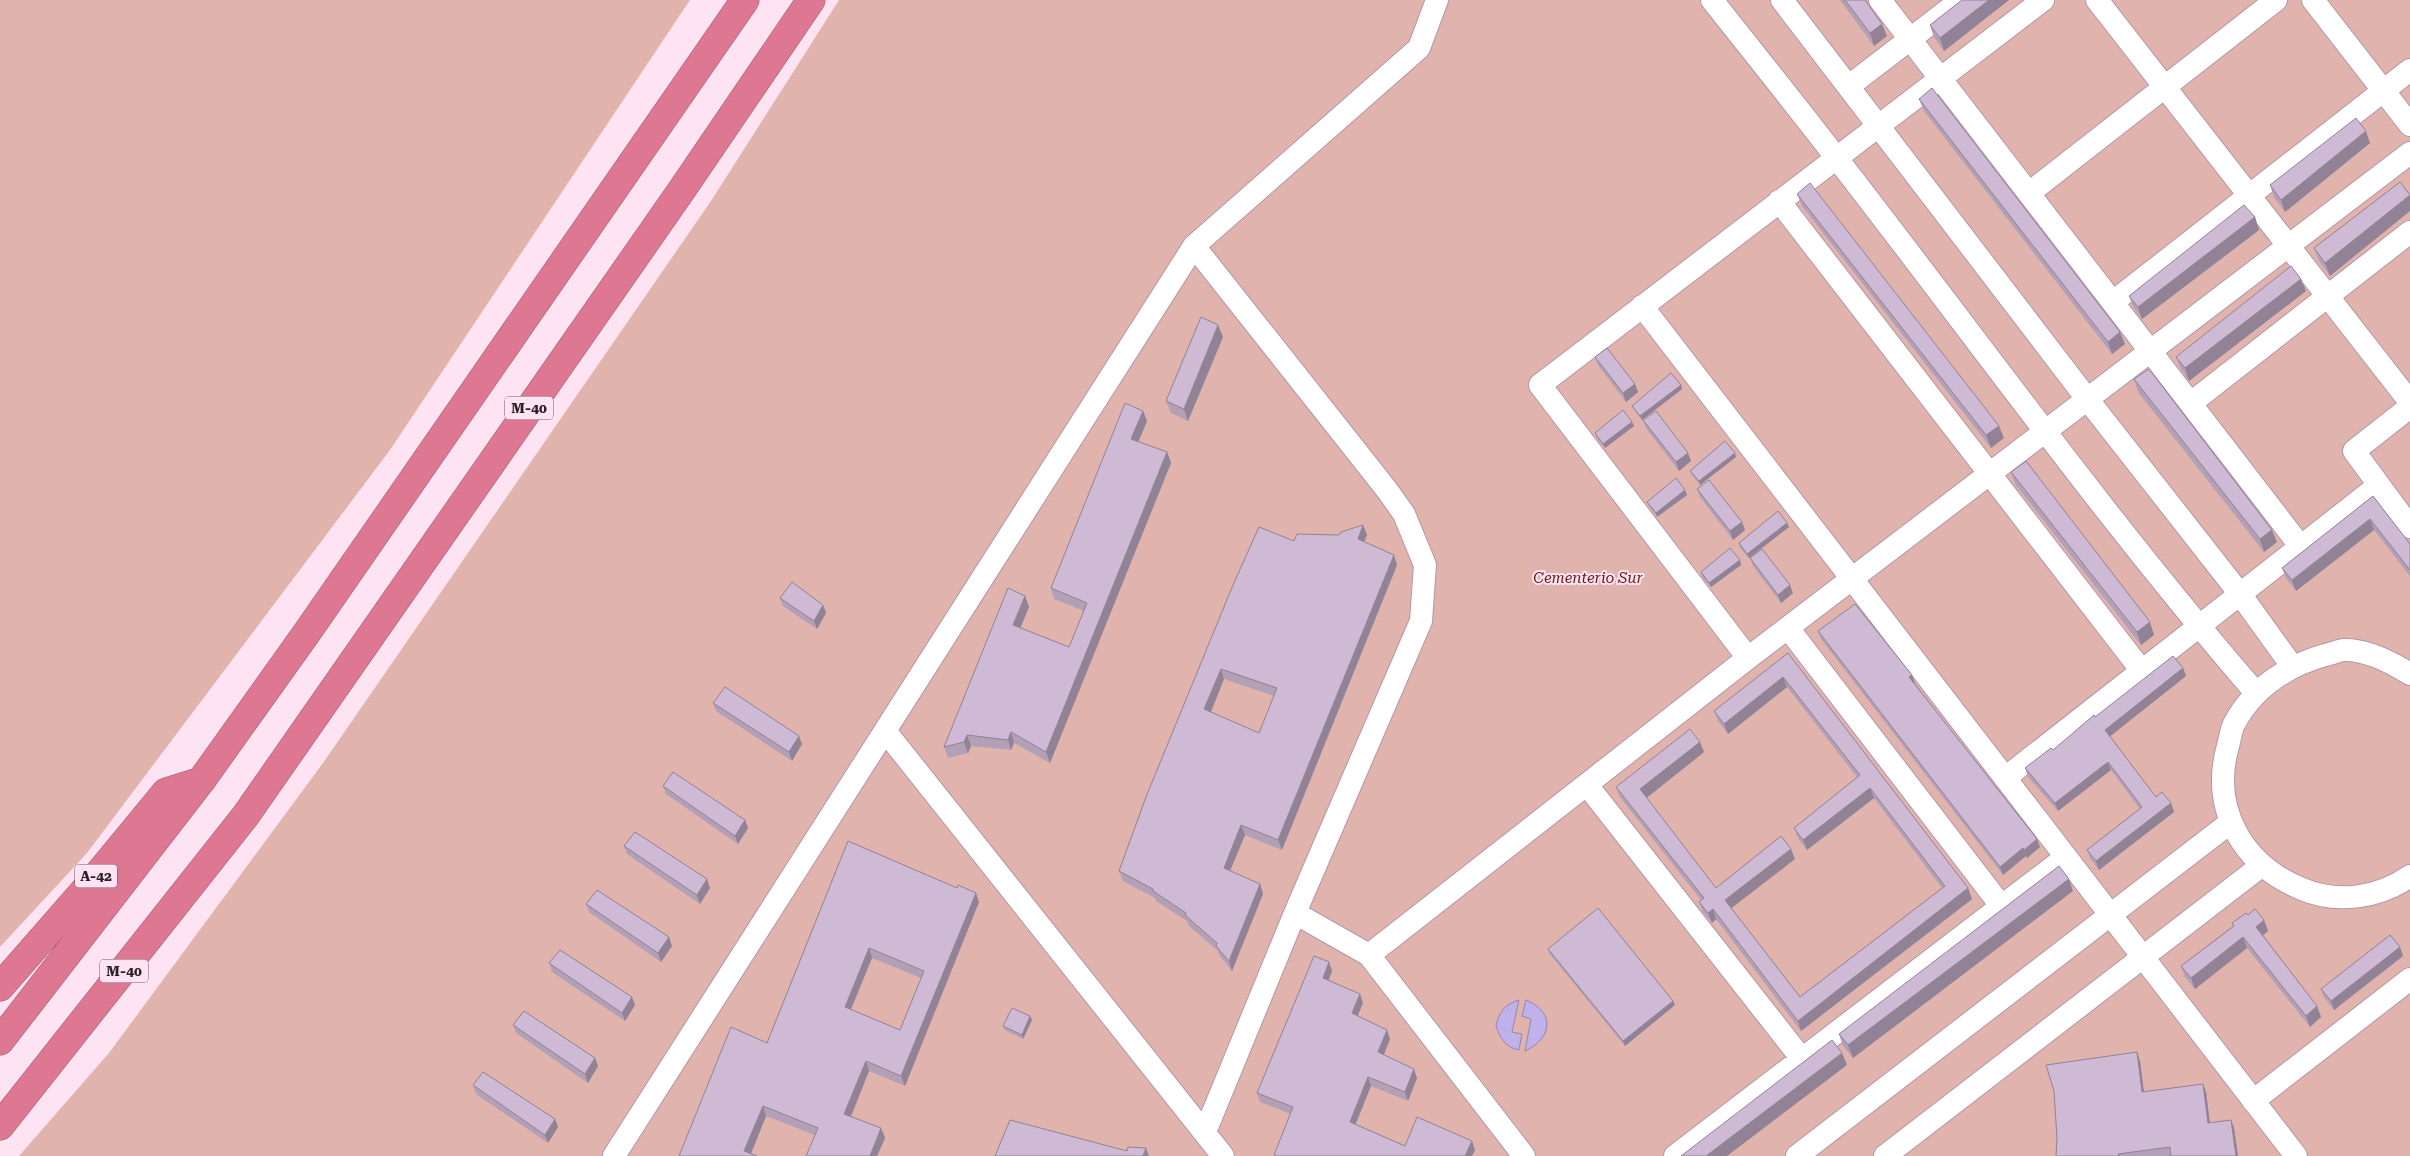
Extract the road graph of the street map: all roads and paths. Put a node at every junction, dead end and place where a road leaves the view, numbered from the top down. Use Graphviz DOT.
graph roads {
  1 [pos="745,0"];
  2 [pos="810,0"];
  3 [pos="1438,0"];
  4 [pos="1712,0"];
  5 [pos="1782,0"];
  6 [pos="1880,0"];
  7 [pos="1961,0"];
  8 [pos="2042,0"];
  9 [pos="2097,0"];
  10 [pos="2276,0"];
  11 [pos="2313,0"];
  12 [pos="1910,39"];
  13 [pos="2410,70"];
  14 [pos="1940,78"];
  15 [pos="1849,86"];
  16 [pos="2164,87"];
  17 [pos="2383,91"];
  18 [pos="2410,125"];
  19 [pos="1879,126"];
  20 [pos="2410,153"];
  21 [pos="1836,157"];
  22 [pos="2029,193"];
  23 [pos="2249,195"];
  24 [pos="1779,200"];
  25 [pos="2410,232"];
  26 [pos="1194,246"];
  27 [pos="2288,246"];
  28 [pos="2328,296"];
  29 [pos="2112,302"];
  30 [pos="1642,306"];
  31 [pos="2151,352"];
  32 [pos="2088,400"];
  33 [pos="2410,402"];
  34 [pos="2190,403"];
  35 [pos="2410,407"];
  36 [pos="2045,433"];
  37 [pos="1991,474"];
  38 [pos="2378,486"];
  39 [pos="2410,527"];
  40 [pos="2301,547"];
  41 [pos="1852,579"];
  42 [pos="2240,594"];
  43 [pos="2198,627"];
  44 [pos="1788,628"];
  45 [pos="1748,658"];
  46 [pos="2292,666"];
  47 [pos="2142,671"];
  48 [pos="2409,673"];
  49 [pos="2256,693"];
  50 [pos="886,732"];
  51 [pos="2005,778"];
  52 [pos="201,781"];
  53 [pos="1587,785"];
  54 [pos="2231,822"];
  55 [pos="2066,857"];
  56 [pos="2261,866"];
  57 [pos="2406,887"];
  58 [pos="2002,907"];
  59 [pos="1295,913"];
  60 [pos="2110,914"];
  61 [pos="1369,955"];
  62 [pos="2142,956"];
  63 [pos="2410,979"];
  64 [pos="0,987"];
  65 [pos="0,1042"];
  66 [pos="1802,1059"];
  67 [pos="2253,1101"];
  68 [pos="0,1126"];
  69 [pos="1205,1132"];
  70 [pos="614,1156"];
  71 [pos="1223,1156"];
  72 [pos="1524,1156"];
  73 [pos="1675,1156"];
  74 [pos="1797,1156"];
  75 [pos="1884,1156"];
  76 [pos="2296,1156"];
  1 -- 52 [label="highway"];
  2 -- 68 [label="highway, M-40"];
  3 -- 26 [label="lane"];
  4 -- 21 [label="lane"];
  5 -- 15 [label="lane"];
  6 -- 12 [label="lane"];
  7 -- 12 [label="lane"];
  8 -- 14 [label="lane"];
  9 -- 16 [label="lane"];
  10 -- 16 [label="lane"];
  11 -- 17 [label="lane"];
  12 -- 14 [label="lane"];
  12 -- 15 [label="lane"];
  13 -- 17 [label="lane"];
  14 -- 19 [label="lane"];
  14 -- 22 [label="lane"];
  15 -- 19 [label="lane"];
  16 -- 22 [label="lane"];
  16 -- 23 [label="lane"];
  17 -- 18 [label="lane"];
  17 -- 23 [label="lane"];
  19 -- 21 [label="lane"];
  19 -- 32 [label="lane"];
  20 -- 27 [label="lane"];
  21 -- 24 [label="lane"];
  21 -- 36 [label="lane"];
  22 -- 29 [label="lane"];
  23 -- 27 [label="lane"];
  23 -- 29 [label="lane"];
  24 -- 30 [label="lane"];
  24 -- 37 [label="lane"];
  25 -- 28 [label="lane"];
  26 -- 50 [label="lane"];
  26 -- 59 [label="lane"];
  27 -- 28 [label="lane"];
  27 -- 31 [label="lane"];
  28 -- 33 [label="lane"];
  28 -- 34 [label="lane"];
  29 -- 31 [label="lane"];
  30 -- 41 [label="lane"];
  30 -- 45 [label="lane"];
  31 -- 32 [label="lane"];
  31 -- 34 [label="lane"];
  32 -- 36 [label="lane"];
  32 -- 42 [label="lane"];
  34 -- 40 [label="lane"];
  35 -- 38 [label="lane"];
  36 -- 37 [label="lane"];
  36 -- 43 [label="lane"];
  37 -- 41 [label="lane"];
  37 -- 47 [label="lane"];
  38 -- 39 [label="lane"];
  38 -- 40 [label="lane"];
  40 -- 42 [label="lane"];
  41 -- 44 [label="lane"];
  41 -- 51 [label="lane"];
  42 -- 43 [label="lane"];
  42 -- 46 [label="lane"];
  43 -- 47 [label="lane"];
  43 -- 49 [label="lane"];
  44 -- 45 [label="lane"];
  44 -- 58 [label="lane"];
  45 -- 53 [label="lane"];
  46 -- 48 [label="lane"];
  46 -- 49 [label="lane"];
  47 -- 51 [label="lane"];
  49 -- 54 [label="lane"];
  50 -- 69 [label="lane"];
  50 -- 70 [label="lane"];
  51 -- 55 [label="lane"];
  52 -- 64 [label="highway, A-42"];
  52 -- 65 [label="highway"];
  53 -- 61 [label="lane"];
  53 -- 66 [label="lane"];
  54 -- 56 [label="lane"];
  54 -- 60 [label="lane"];
  55 -- 58 [label="lane"];
  55 -- 60 [label="lane"];
  56 -- 57 [label="lane"];
  56 -- 62 [label="lane"];
  58 -- 66 [label="lane"];
  59 -- 61 [label="lane"];
  59 -- 69 [label="lane"];
  60 -- 62 [label="lane"];
  60 -- 74 [label="lane"];
  61 -- 72 [label="lane"];
  62 -- 67 [label="lane"];
  62 -- 75 [label="lane"];
  63 -- 67 [label="lane"];
  66 -- 73 [label="lane"];
  67 -- 76 [label="lane"];
  69 -- 71 [label="lane"];
}
